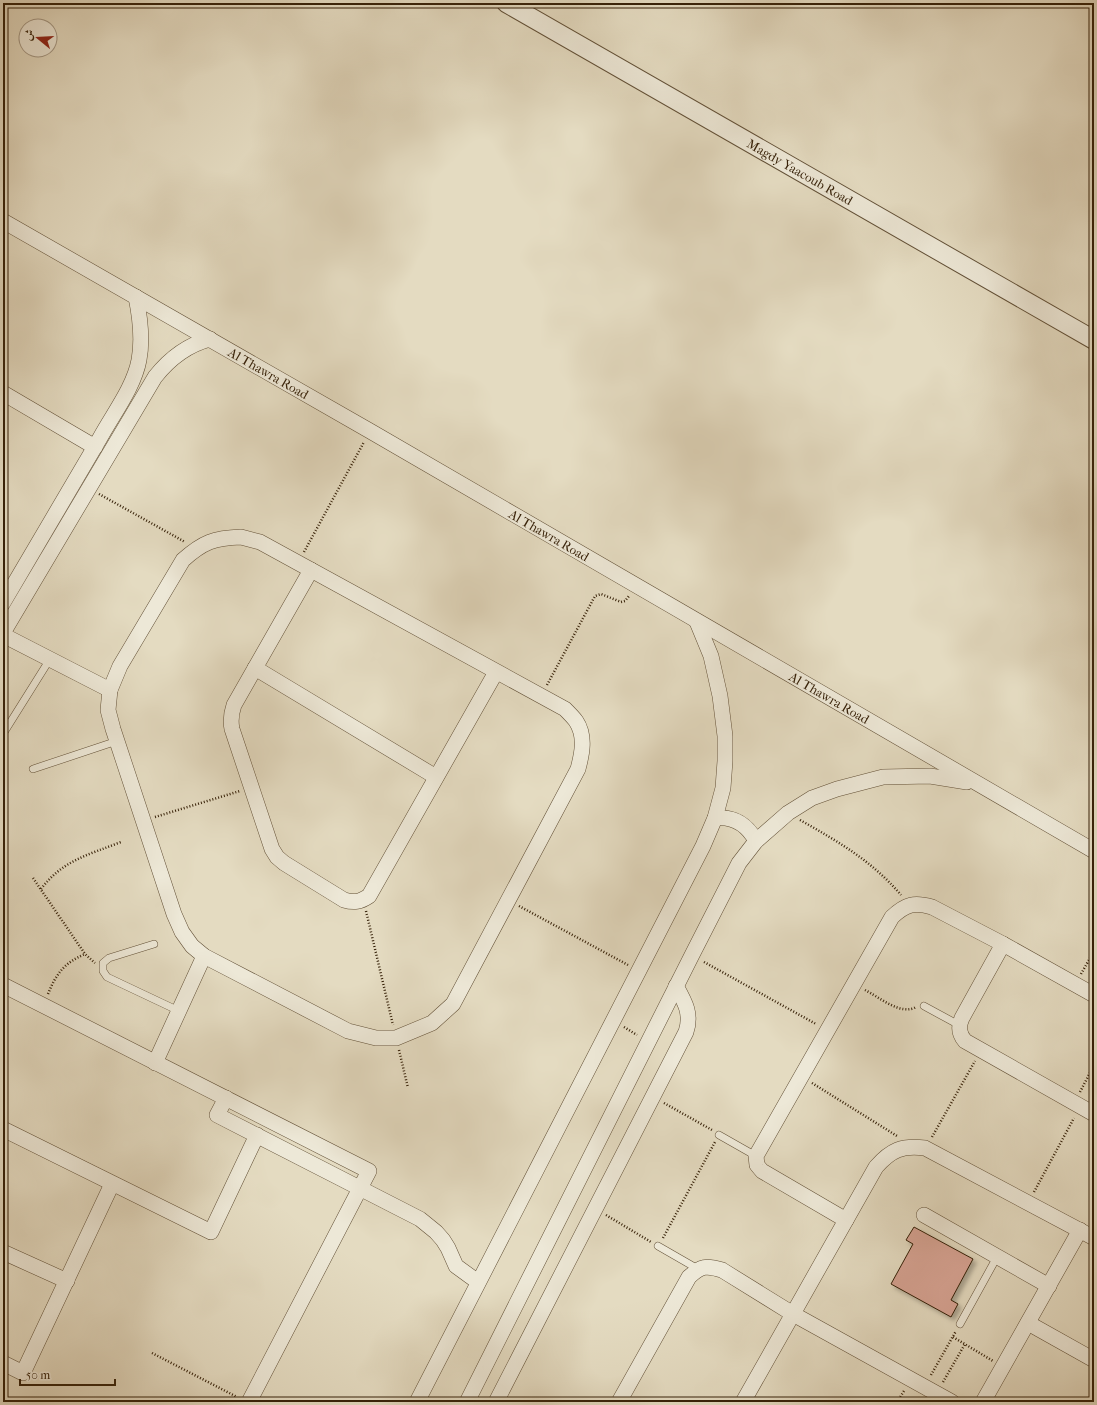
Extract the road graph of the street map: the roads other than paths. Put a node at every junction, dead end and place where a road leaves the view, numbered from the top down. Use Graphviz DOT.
graph roads {
  1 [pos="506,3"];
  2 [pos="3,221"];
  3 [pos="136,297"];
  4 [pos="210,339"];
  5 [pos="1094,340"];
  6 [pos="131,384"];
  7 [pos="146,392"];
  8 [pos="3,393"];
  9 [pos="95,447"];
  10 [pos="53,518"];
  11 [pos="66,526"];
  12 [pos="305,567"];
  13 [pos="27,578"];
  14 [pos="3,603"];
  15 [pos="697,622"];
  16 [pos="3,634"];
  17 [pos="50,659"];
  18 [pos="255,668"];
  19 [pos="496,672"];
  20 [pos="110,690"];
  21 [pos="3,734"];
  22 [pos="117,741"];
  23 [pos="33,769"];
  24 [pos="436,777"];
  25 [pos="977,783"];
  26 [pos="714,818"];
  27 [pos="756,841"];
  28 [pos="1094,851"];
  29 [pos="154,944"];
  30 [pos="1003,944"];
  31 [pos="204,956"];
  32 [pos="3,985"];
  33 [pos="676,986"];
  34 [pos="1094,995"];
  35 [pos="924,1006"];
  36 [pos="179,1011"];
  37 [pos="959,1025"];
  38 [pos="155,1063"];
  39 [pos="226,1098"];
  40 [pos="1094,1114"];
  41 [pos="3,1129"];
  42 [pos="719,1134"];
  43 [pos="257,1135"];
  44 [pos="756,1156"];
  45 [pos="112,1184"];
  46 [pos="360,1189"];
  47 [pos="924,1215"];
  48 [pos="846,1220"];
  49 [pos="1080,1230"];
  50 [pos="1094,1238"];
  51 [pos="658,1246"];
  52 [pos="3,1252"];
  53 [pos="998,1257"];
  54 [pos="698,1269"];
  55 [pos="66,1281"];
  56 [pos="478,1282"];
  57 [pos="1049,1286"];
  58 [pos="793,1314"];
  59 [pos="1028,1323"];
  60 [pos="960,1324"];
  61 [pos="1094,1360"];
  62 [pos="3,1363"];
  63 [pos="244,1400"];
  64 [pos="417,1402"];
  65 [pos="467,1402"];
  66 [pos="496,1402"];
  67 [pos="619,1402"];
  68 [pos="742,1402"];
  69 [pos="952,1402"];
  70 [pos="983,1402"];
  1 -- 5 [label="street, Magdy Yaacoub Road"];
  2 -- 3 [label="street, Al Thawra Road"];
  3 -- 4 [label="street, Al Thawra Road"];
  3 -- 6 [label="street"];
  4 -- 7 [label="street"];
  4 -- 15 [label="street, Al Thawra Road"];
  6 -- 7 [label="street"];
  6 -- 9 [label="street"];
  7 -- 11 [label="street"];
  8 -- 9 [label="street"];
  9 -- 10 [label="street"];
  10 -- 11 [label="street"];
  10 -- 13 [label="street"];
  11 -- 13 [label="street"];
  12 -- 18 [label="street"];
  12 -- 19 [label="street"];
  12 -- 20 [label="street"];
  13 -- 14 [label="street"];
  13 -- 16 [label="street"];
  15 -- 25 [label="street, Al Thawra Road"];
  15 -- 26 [label="street"];
  16 -- 17 [label="street"];
  17 -- 20 [label="street"];
  17 -- 21 [label="lane"];
  18 -- 24 [label="street"];
  18 -- 24 [label="street"];
  19 -- 24 [label="street"];
  19 -- 31 [label="street"];
  20 -- 22 [label="street"];
  22 -- 23 [label="lane"];
  22 -- 31 [label="street"];
  25 -- 27 [label="street"];
  25 -- 28 [label="street, Al Thawra Road"];
  26 -- 27 [label="street"];
  26 -- 56 [label="street"];
  27 -- 33 [label="street"];
  29 -- 36 [label="lane"];
  30 -- 34 [label="street"];
  30 -- 37 [label="street"];
  30 -- 44 [label="street"];
  31 -- 36 [label="street"];
  32 -- 38 [label="street"];
  33 -- 65 [label="street"];
  33 -- 66 [label="street"];
  35 -- 37 [label="lane"];
  36 -- 38 [label="street"];
  37 -- 40 [label="street"];
  38 -- 39 [label="street"];
  39 -- 43 [label="street"];
  39 -- 46 [label="street"];
  41 -- 45 [label="street"];
  42 -- 44 [label="lane"];
  43 -- 45 [label="street"];
  43 -- 46 [label="street"];
  44 -- 48 [label="street"];
  45 -- 55 [label="street"];
  46 -- 56 [label="street"];
  46 -- 63 [label="street"];
  47 -- 53 [label="street"];
  48 -- 49 [label="street"];
  48 -- 58 [label="street"];
  49 -- 50 [label="street"];
  49 -- 57 [label="street"];
  51 -- 54 [label="lane"];
  52 -- 55 [label="street"];
  53 -- 57 [label="street"];
  53 -- 60 [label="lane"];
  54 -- 58 [label="street"];
  54 -- 67 [label="street"];
  55 -- 62 [label="street"];
  56 -- 64 [label="street"];
  57 -- 59 [label="street"];
  58 -- 68 [label="street"];
  58 -- 69 [label="street"];
  59 -- 61 [label="street"];
  59 -- 70 [label="street"];
}
